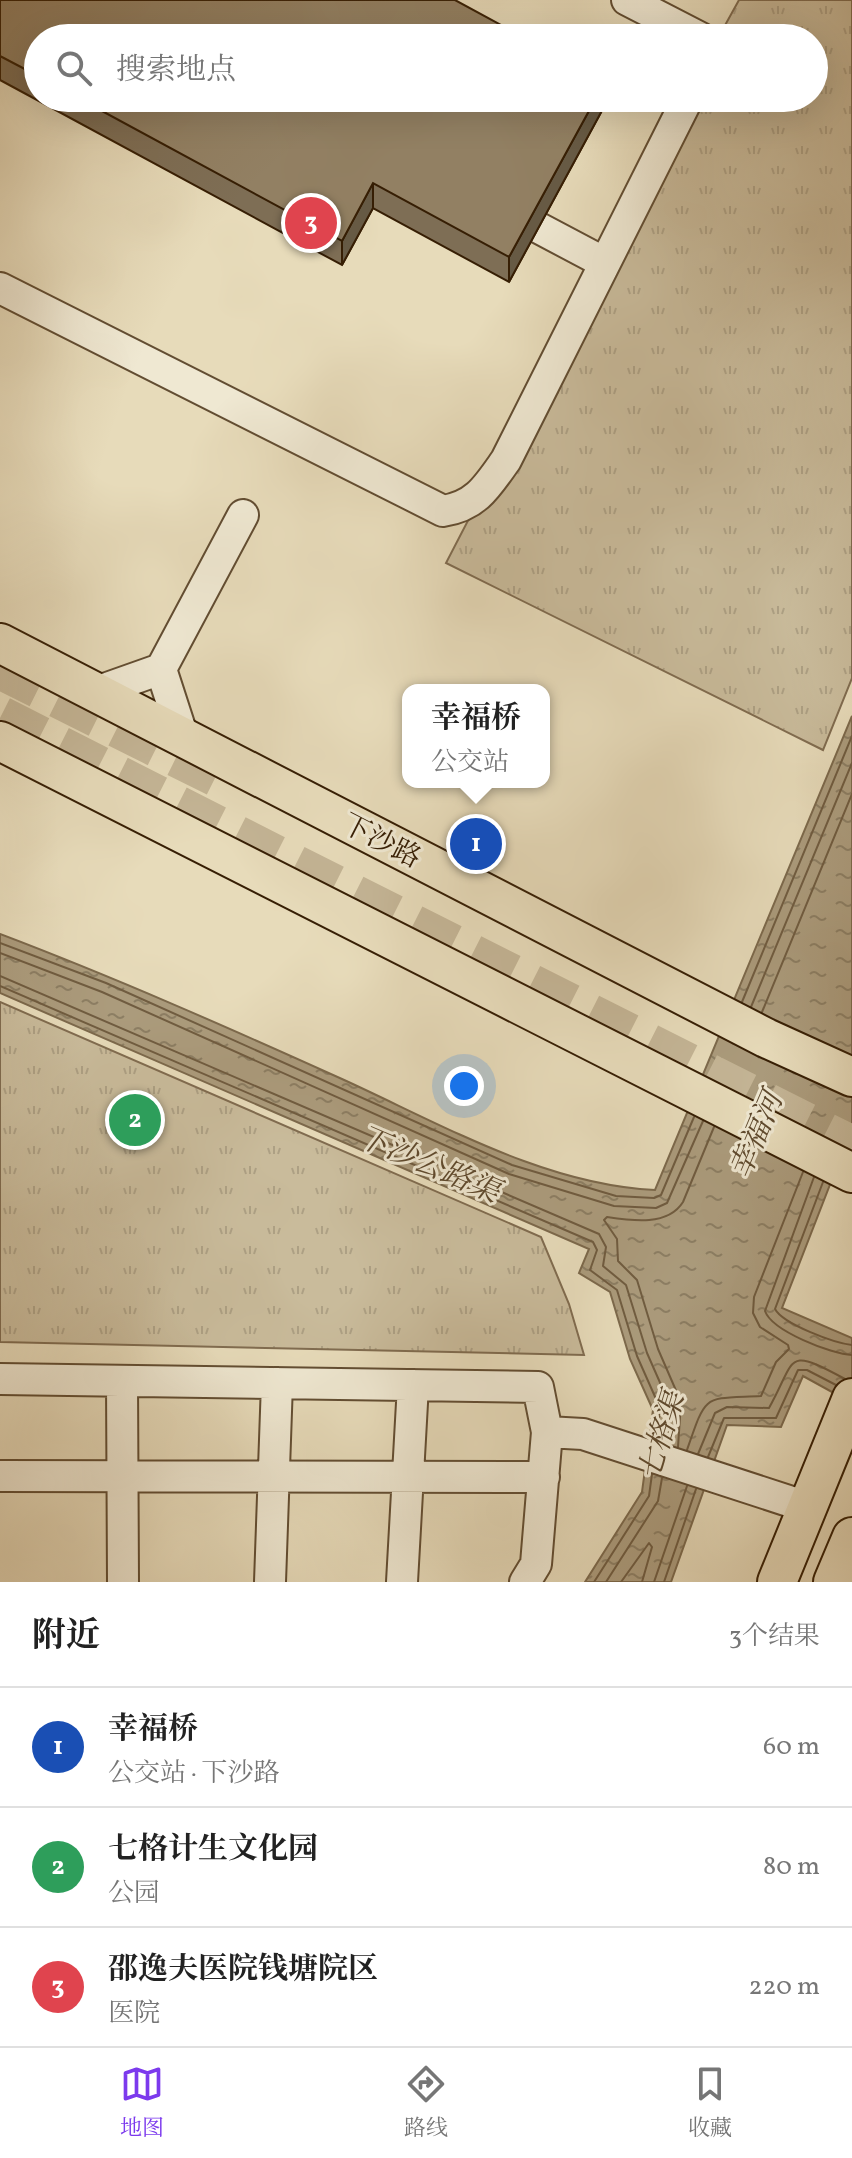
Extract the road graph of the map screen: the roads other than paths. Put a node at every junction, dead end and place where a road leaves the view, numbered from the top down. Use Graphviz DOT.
graph roads {
  1 [pos="627,0"];
  2 [pos="674,24"];
  3 [pos="681,112"];
  4 [pos="472,193"];
  5 [pos="605,263"];
  6 [pos="1,291"];
  7 [pos="243,515"];
  8 [pos="0,643"];
  9 [pos="161,669"];
  10 [pos="96,692"];
  11 [pos="183,737"];
  12 [pos="0,741"];
  13 [pos="852,1077"];
  14 [pos="848,1171"];
  15 [pos="0,1379"];
  16 [pos="122,1381"];
  17 [pos="277,1383"];
  18 [pos="413,1385"];
  19 [pos="848,1408"];
  20 [pos="547,1432"];
  21 [pos="0,1476"];
  22 [pos="123,1476"];
  23 [pos="274,1476"];
  24 [pos="408,1477"];
  25 [pos="544,1477"];
  26 [pos="807,1507"];
  27 [pos="852,1537"];
  28 [pos="123,1582"];
  29 [pos="270,1582"];
  30 [pos="402,1582"];
  31 [pos="525,1582"];
  32 [pos="777,1582"];
  33 [pos="833,1582"];
  1 -- 2 [label="street"];
  3 -- 5 [label="street"];
  4 -- 5 [label="street"];
  5 -- 6 [label="street"];
  7 -- 9 [label="street"];
  8 -- 10 [label="main road, 下沙路"];
  9 -- 10 [label="street"];
  9 -- 11 [label="street"];
  10 -- 11 [label="main road, 下沙路"];
  11 -- 13 [label="main road, 下沙路"];
  12 -- 14 [label="main road"];
  15 -- 16 [label="street"];
  16 -- 17 [label="street"];
  16 -- 22 [label="street"];
  17 -- 18 [label="street"];
  17 -- 23 [label="street"];
  18 -- 20 [label="street"];
  18 -- 24 [label="street"];
  19 -- 26 [label="main road"];
  20 -- 25 [label="street"];
  20 -- 26 [label="street"];
  21 -- 22 [label="street"];
  22 -- 23 [label="street"];
  22 -- 28 [label="street"];
  23 -- 24 [label="street"];
  23 -- 29 [label="street"];
  24 -- 25 [label="street"];
  24 -- 30 [label="street"];
  25 -- 31 [label="street"];
  26 -- 32 [label="main road"];
  27 -- 33 [label="main road"];
}
